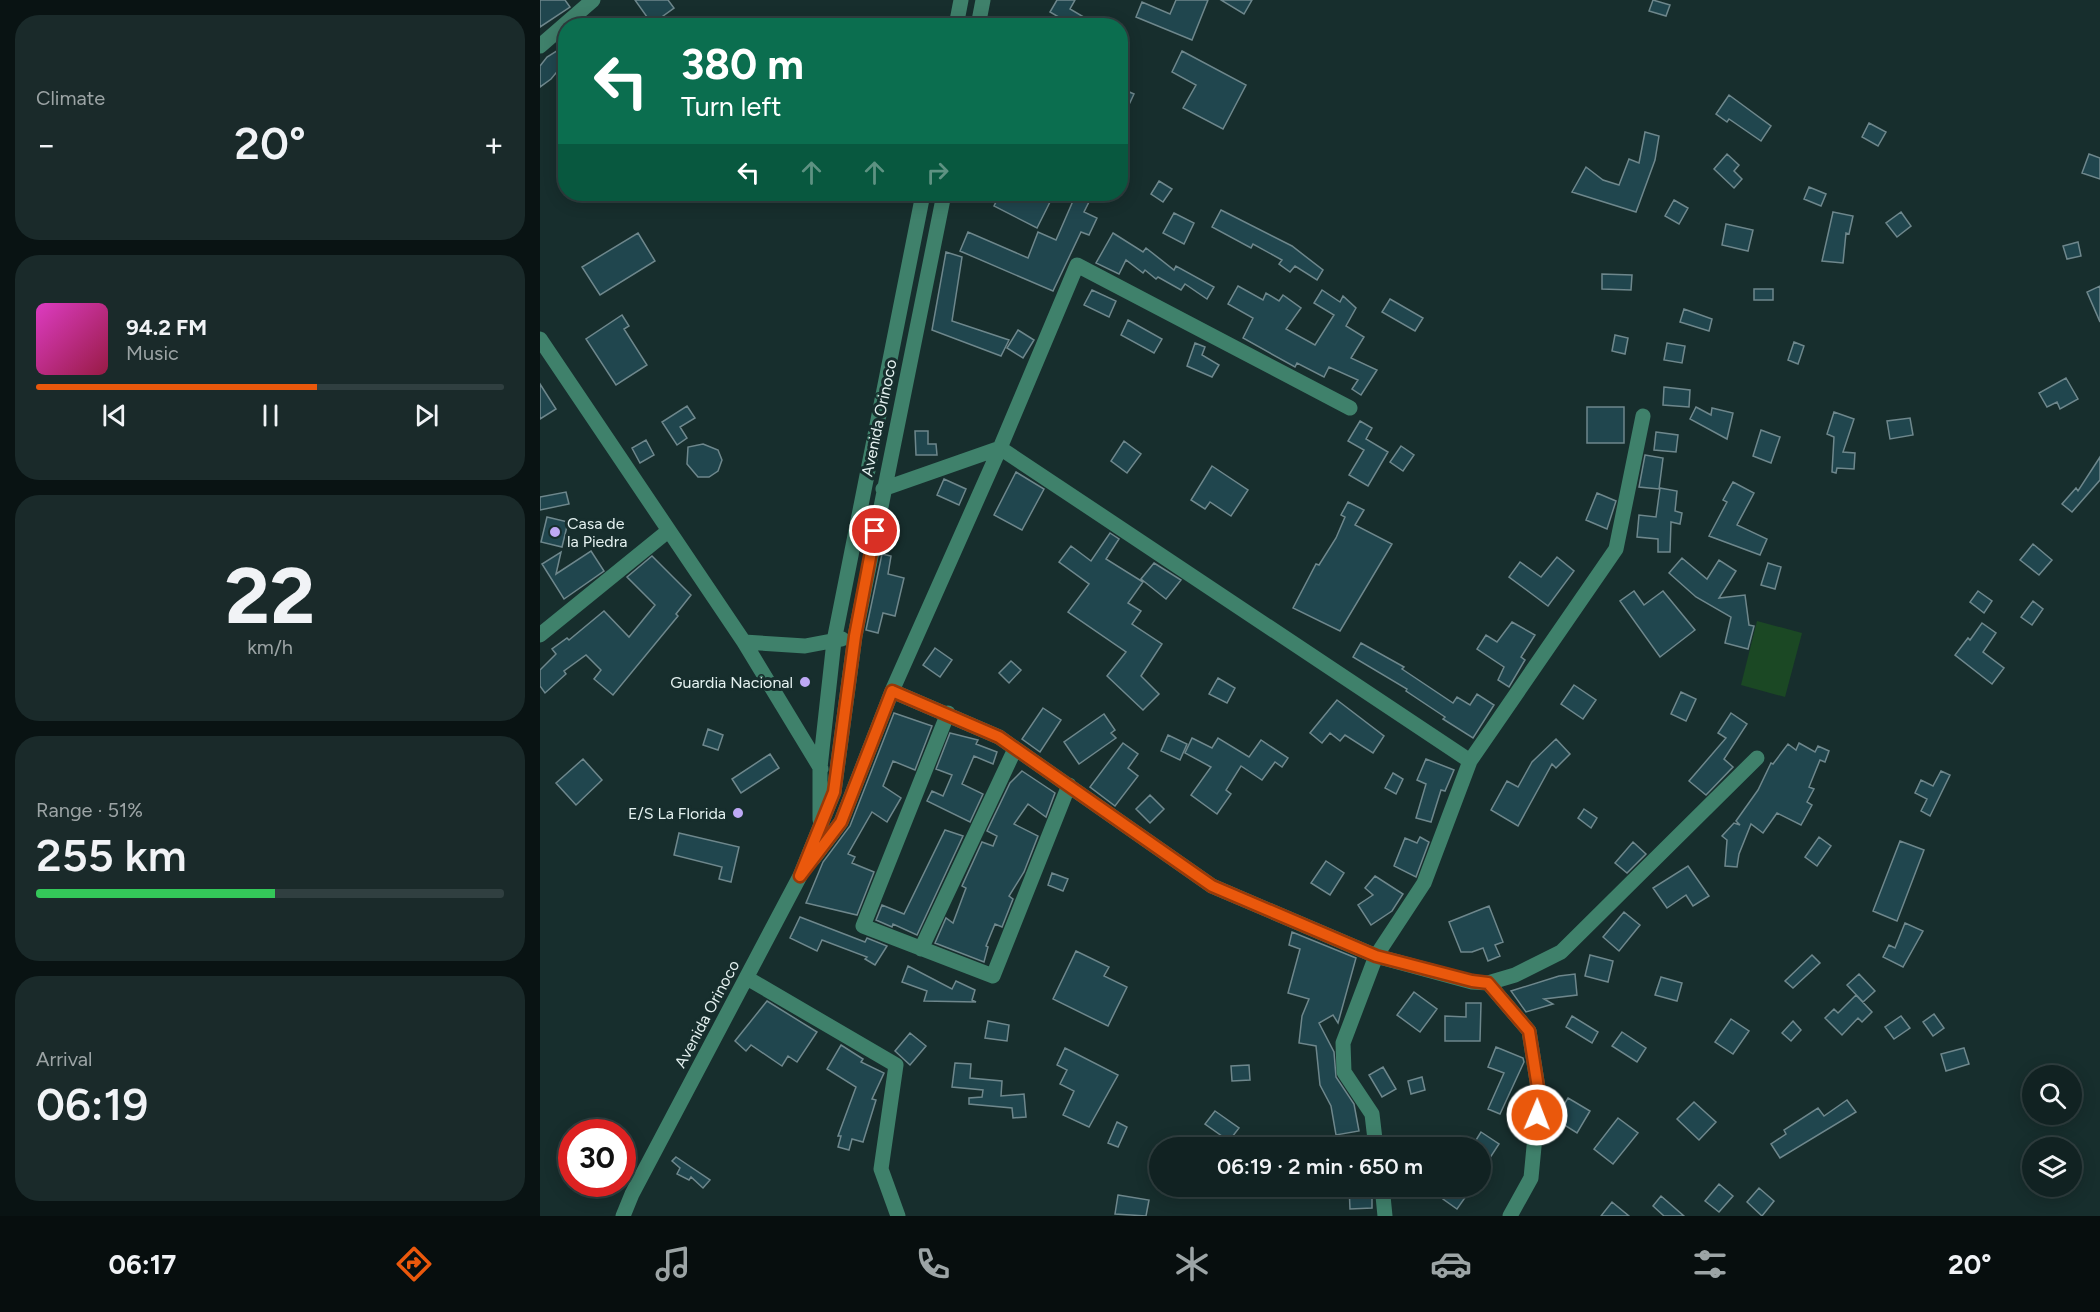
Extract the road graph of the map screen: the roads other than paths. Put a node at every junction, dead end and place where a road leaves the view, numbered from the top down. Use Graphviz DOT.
graph roads {
  1 [pos="592,0"];
  2 [pos="961,0"];
  3 [pos="983,0"];
  4 [pos="572,18"];
  5 [pos="958,18"];
  6 [pos="980,18"];
  7 [pos="558,30"];
  8 [pos="540,46"];
  9 [pos="922,201"];
  10 [pos="943,201"];
  11 [pos="540,339"];
  12 [pos="1350,408"];
  13 [pos="1643,416"];
  14 [pos="1000,448"];
  15 [pos="883,489"];
  16 [pos="668,531"];
  17 [pos="540,635"];
  18 [pos="855,636"];
  19 [pos="834,641"];
  20 [pos="744,642"];
  21 [pos="892,691"];
  22 [pos="948,713"];
  23 [pos="1016,749"];
  24 [pos="1757,758"];
  25 [pos="1470,761"];
  26 [pos="820,768"];
  27 [pos="1069,785"];
  28 [pos="834,792"];
  29 [pos="820,828"];
  30 [pos="800,876"];
  31 [pos="921,949"];
  32 [pos="1376,956"];
  33 [pos="747,978"];
  34 [pos="1488,983"];
  35 [pos="1375,1137"];
  36 [pos="1383,1197"];
  37 [pos="623,1216"];
  38 [pos="898,1216"];
  39 [pos="1385,1216"];
  40 [pos="1510,1216"];
  1 -- 4 [label="street"];
  2 -- 5 [label="street"];
  3 -- 6 [label="street"];
  7 -- 8 [label="street"];
  9 -- 19 [label="street, Avenida Orinoco"];
  10 -- 15 [label="street, Avenida Orinoco"];
  11 -- 16 [label="street"];
  12 -- 14 [label="street"];
  13 -- 25 [label="street"];
  14 -- 15 [label="street"];
  14 -- 21 [label="street"];
  14 -- 25 [label="street"];
  15 -- 18 [label="street, Avenida Orinoco"];
  16 -- 17 [label="street"];
  16 -- 20 [label="street"];
  18 -- 19 [label="street"];
  18 -- 28 [label="street, Avenida Orinoco"];
  19 -- 20 [label="street"];
  19 -- 26 [label="street, Avenida Orinoco"];
  20 -- 26 [label="street"];
  21 -- 22 [label="street"];
  21 -- 30 [label="street"];
  22 -- 23 [label="street"];
  22 -- 31 [label="street"];
  23 -- 27 [label="street"];
  23 -- 31 [label="street"];
  24 -- 34 [label="street"];
  25 -- 32 [label="street"];
  26 -- 28 [label="street"];
  26 -- 29 [label="street, Avenida Orinoco"];
  27 -- 31 [label="street"];
  27 -- 32 [label="street"];
  28 -- 29 [label="street, Avenida Orinoco"];
  29 -- 30 [label="street, Avenida Orinoco"];
  30 -- 33 [label="street, Avenida Orinoco"];
  32 -- 34 [label="street"];
  32 -- 35 [label="street"];
  33 -- 37 [label="street, Avenida Orinoco"];
  33 -- 38 [label="street"];
  34 -- 40 [label="street"];
  36 -- 39 [label="street"];
}
